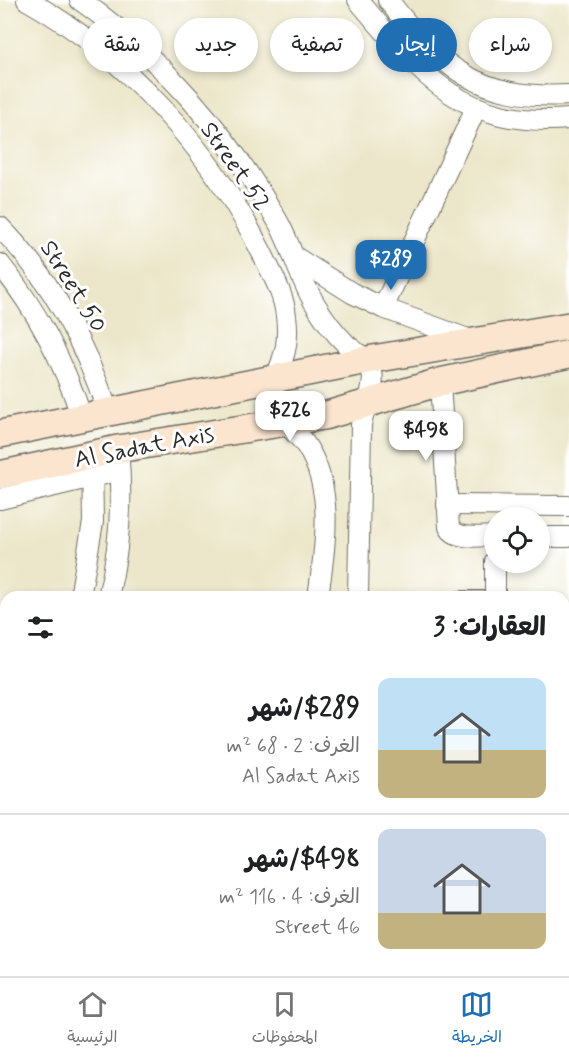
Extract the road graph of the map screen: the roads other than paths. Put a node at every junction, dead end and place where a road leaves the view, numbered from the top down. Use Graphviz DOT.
graph roads {
  1 [pos="27,0"];
  2 [pos="358,0"];
  3 [pos="388,0"];
  4 [pos="85,1"];
  5 [pos="54,7"];
  6 [pos="70,28"];
  7 [pos="569,95"];
  8 [pos="476,108"];
  9 [pos="569,119"];
  10 [pos="0,227"];
  11 [pos="294,256"];
  12 [pos="0,264"];
  13 [pos="383,308"];
  14 [pos="569,326"];
  15 [pos="479,342"];
  16 [pos="569,354"];
  17 [pos="367,360"];
  18 [pos="275,380"];
  19 [pos="440,382"];
  20 [pos="364,405"];
  21 [pos="95,415"];
  22 [pos="282,421"];
  23 [pos="0,434"];
  24 [pos="106,463"];
  25 [pos="0,475"];
  26 [pos="0,499"];
  27 [pos="447,505"];
  28 [pos="569,506"];
  29 [pos="484,536"];
  30 [pos="550,537"];
  31 [pos="569,537"];
  32 [pos="495,573"];
  33 [pos="81,591"];
  34 [pos="110,591"];
  35 [pos="319,591"];
  36 [pos="358,591"];
  37 [pos="495,591"];
  1 -- 5 [label="street, Street 52"];
  2 -- 8 [label="street"];
  3 -- 7 [label="street"];
  4 -- 6 [label="street"];
  4 -- 11 [label="street, Street 52"];
  5 -- 6 [label="street, Street 52"];
  6 -- 18 [label="street, Street 52"];
  8 -- 9 [label="street"];
  8 -- 13 [label="street"];
  10 -- 21 [label="street, Street 50"];
  11 -- 13 [label="street"];
  11 -- 17 [label="street, Street 52"];
  12 -- 21 [label="street, Street 50"];
  13 -- 15 [label="street"];
  14 -- 15 [label="street, Al Sadat Axis"];
  15 -- 17 [label="street, Al Sadat Axis"];
  16 -- 19 [label="street, Al Sadat Axis"];
  17 -- 18 [label="street, Al Sadat Axis"];
  17 -- 20 [label="street"];
  18 -- 21 [label="street, Al Sadat Axis"];
  18 -- 22 [label="street, Street 52"];
  19 -- 20 [label="street, Al Sadat Axis"];
  19 -- 27 [label="street"];
  20 -- 22 [label="street, Al Sadat Axis"];
  20 -- 36 [label="street"];
  21 -- 23 [label="street, Al Sadat Axis"];
  22 -- 24 [label="street, Al Sadat Axis"];
  22 -- 35 [label="street"];
  24 -- 25 [label="street, Al Sadat Axis"];
  24 -- 26 [label="street"];
  24 -- 33 [label="street"];
  24 -- 34 [label="street"];
  27 -- 28 [label="street"];
  27 -- 29 [label="street"];
  30 -- 31 [label="street"];
  32 -- 37 [label="street"];
}
